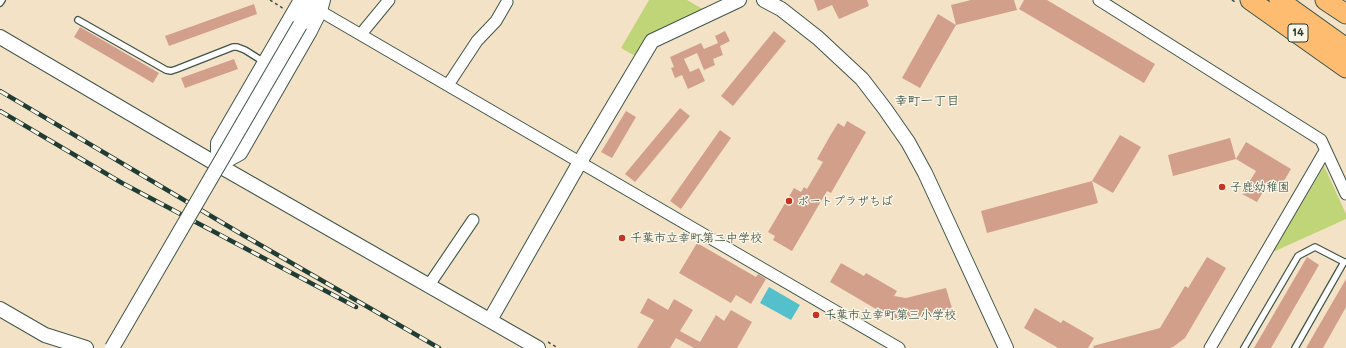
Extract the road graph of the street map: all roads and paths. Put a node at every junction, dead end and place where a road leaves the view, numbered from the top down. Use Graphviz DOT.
graph roads {
  1 [pos="2,0"];
  2 [pos="270,0"];
  3 [pos="301,0"];
  4 [pos="389,0"];
  5 [pos="739,0"];
  6 [pos="764,0"];
  7 [pos="1099,0"];
  8 [pos="1250,0"];
  9 [pos="1279,0"];
  10 [pos="1300,0"];
  11 [pos="1326,0"];
  12 [pos="507,2"];
  13 [pos="0,3"];
  14 [pos="319,4"];
  15 [pos="288,11"];
  16 [pos="1346,14"];
  17 [pos="78,20"];
  18 [pos="1346,32"];
  19 [pos="361,34"];
  20 [pos="0,37"];
  21 [pos="1346,48"];
  22 [pos="265,63"];
  23 [pos="1346,68"];
  24 [pos="448,85"];
  25 [pos="1325,151"];
  26 [pos="580,162"];
  27 [pos="218,165"];
  28 [pos="1346,194"];
  29 [pos="474,220"];
  30 [pos="1345,262"];
  31 [pos="429,285"];
  32 [pos="0,309"];
  33 [pos="490,320"];
  34 [pos="86,348"];
  35 [pos="112,348"];
  36 [pos="538,348"];
  37 [pos="899,348"];
  38 [pos="1006,348"];
  39 [pos="1210,348"];
  40 [pos="1244,348"];
  41 [pos="1295,348"];
  1 -- 13 [label="lane"];
  2 -- 15 [label="path"];
  3 -- 22 [label="street"];
  4 -- 19 [label="street"];
  5 -- 26 [label="street"];
  6 -- 38 [label="street"];
  7 -- 25 [label="street"];
  8 -- 23 [label="highway, 14"];
  9 -- 21 [label="highway"];
  10 -- 18 [label="highway"];
  11 -- 16 [label="highway"];
  12 -- 24 [label="street"];
  14 -- 19 [label="street"];
  14 -- 27 [label="street"];
  14 -- 35 [label="street, bridge"];
  17 -- 22 [label="lane"];
  19 -- 24 [label="street"];
  20 -- 27 [label="street"];
  22 -- 27 [label="street"];
  24 -- 26 [label="street"];
  25 -- 28 [label="street"];
  25 -- 39 [label="street"];
  26 -- 33 [label="street"];
  26 -- 37 [label="street"];
  27 -- 31 [label="street"];
  29 -- 31 [label="street"];
  30 -- 40 [label="lane"];
  30 -- 41 [label="lane"];
  31 -- 33 [label="street"];
  32 -- 34 [label="street"];
  33 -- 36 [label="street"];
}
